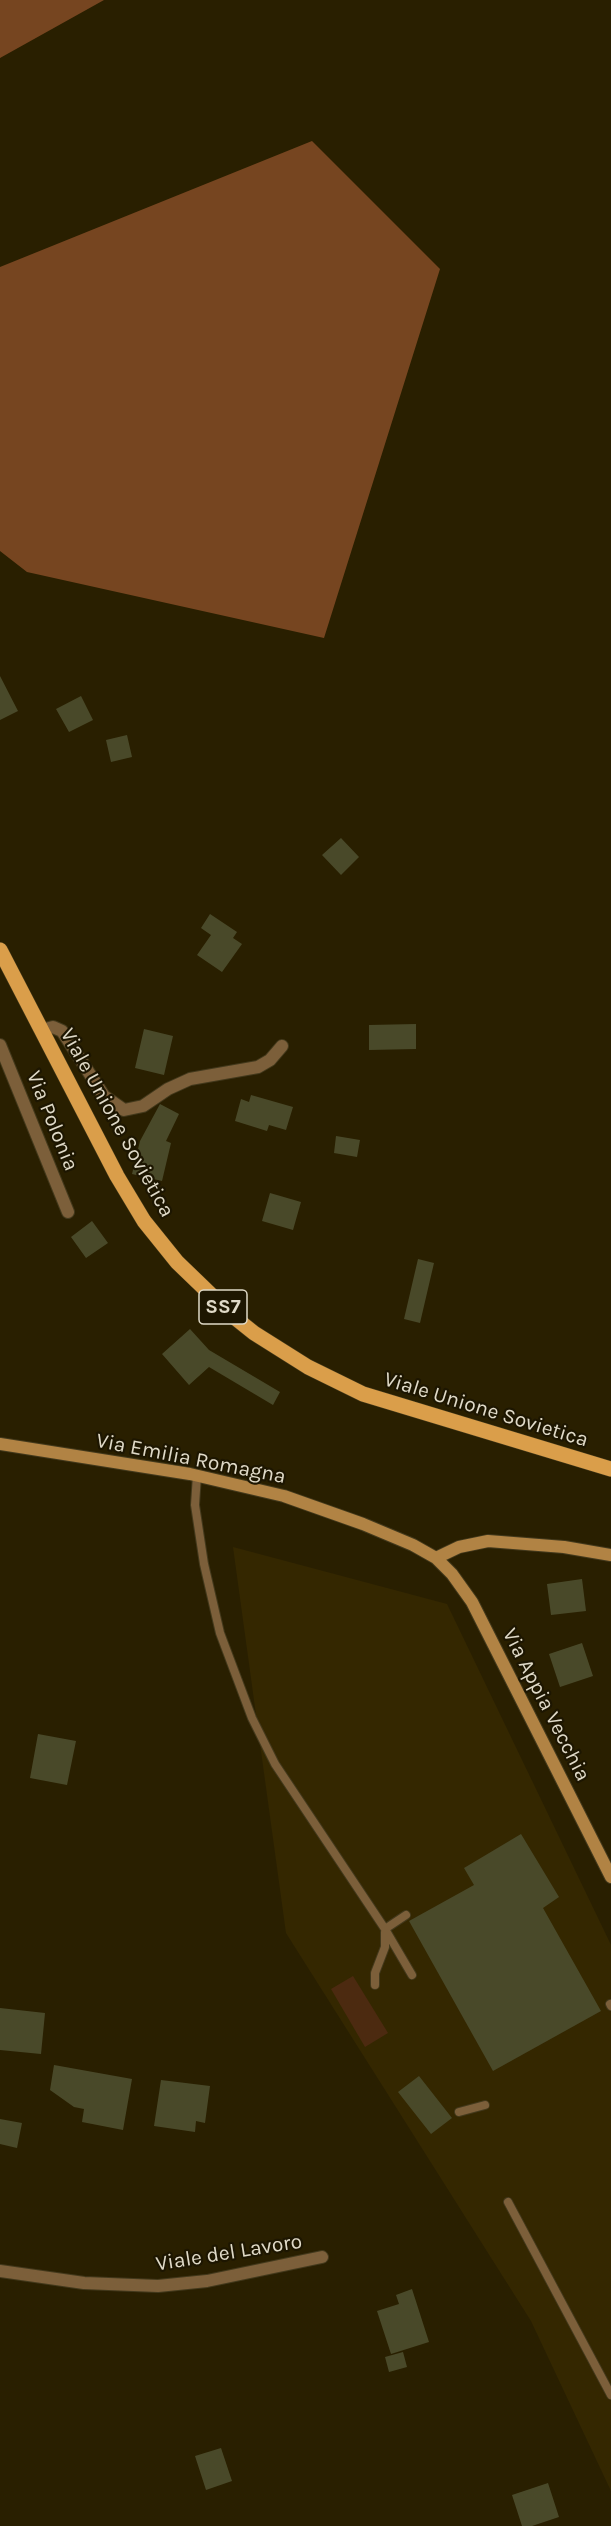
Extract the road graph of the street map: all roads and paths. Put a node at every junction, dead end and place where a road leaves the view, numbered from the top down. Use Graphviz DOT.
graph roads {
  1 [pos="0,950"];
  2 [pos="42,1030"];
  3 [pos="0,1045"];
  4 [pos="282,1046"];
  5 [pos="68,1212"];
  6 [pos="0,1444"];
  7 [pos="611,1469"];
  8 [pos="197,1475"];
  9 [pos="611,1555"];
  10 [pos="436,1558"];
  11 [pos="611,1877"];
  12 [pos="406,1915"];
  13 [pos="385,1929"];
  14 [pos="412,1975"];
  15 [pos="375,1985"];
  16 [pos="484,2105"];
  17 [pos="459,2112"];
  18 [pos="508,2202"];
  19 [pos="322,2257"];
  20 [pos="0,2271"];
  21 [pos="611,2395"];
  1 -- 2 [label="main road, Viale Unione Sovietica / SS7"];
  2 -- 4 [label="street"];
  2 -- 7 [label="main road, Viale Unione Sovietica / SS7"];
  3 -- 5 [label="street, Via Polonia"];
  6 -- 8 [label="main road, Via Emilia Romagna"];
  8 -- 10 [label="main road, Via Emilia Romagna"];
  8 -- 13 [label="lane"];
  9 -- 10 [label="main road"];
  10 -- 11 [label="main road, Via Appia Vecchia"];
  12 -- 13 [label="lane"];
  13 -- 14 [label="lane"];
  13 -- 15 [label="lane"];
  16 -- 17 [label="lane"];
  18 -- 21 [label="lane"];
  19 -- 20 [label="street, Viale del Lavoro"];
}
